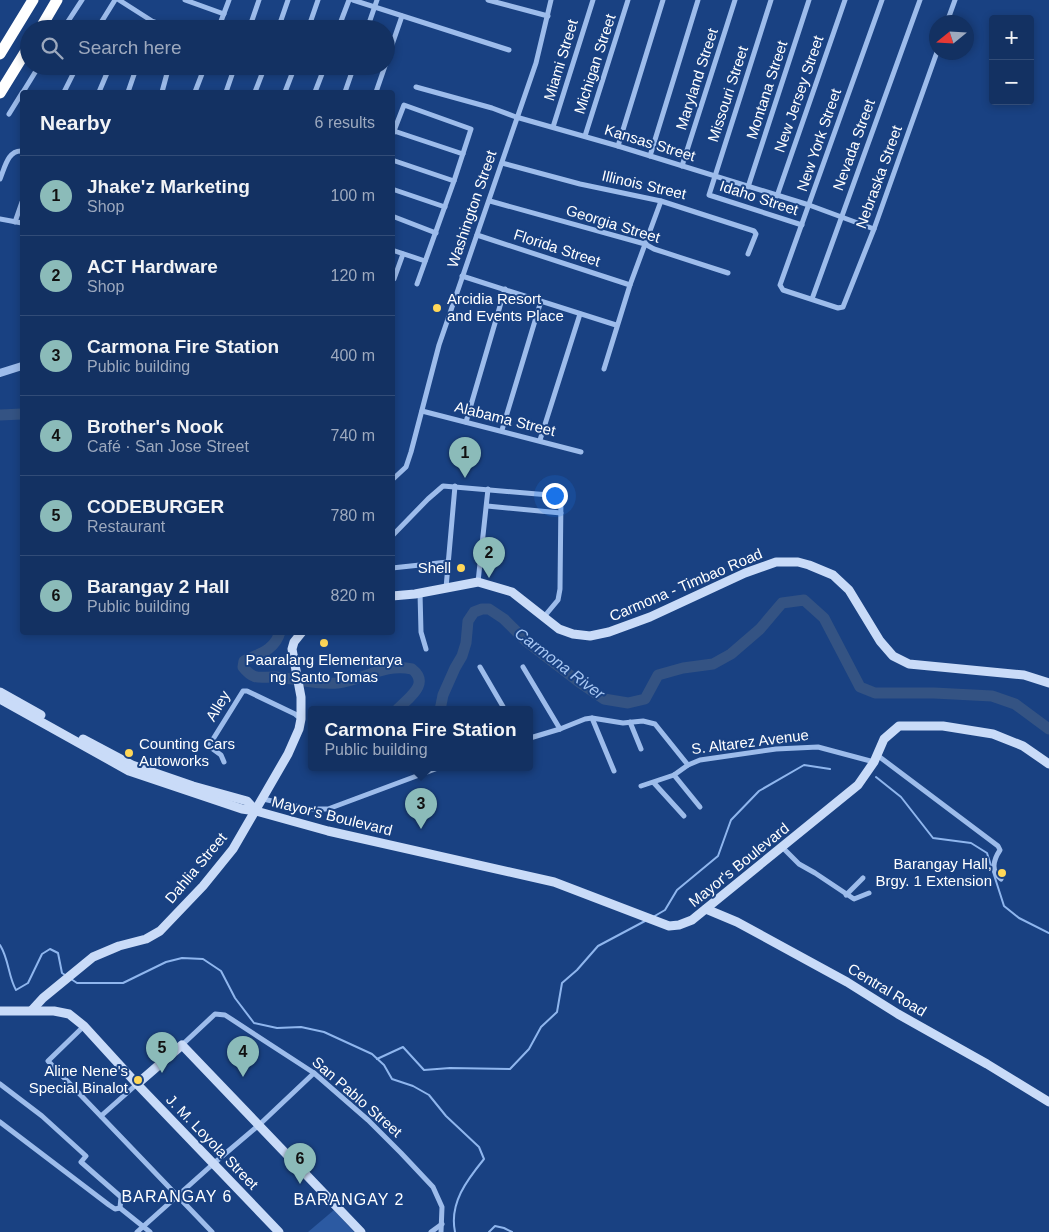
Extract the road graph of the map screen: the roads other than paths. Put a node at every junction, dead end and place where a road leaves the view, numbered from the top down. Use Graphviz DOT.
graph roads {
  1 [pos="33,0"];
  2 [pos="57,0"];
  3 [pos="82,0"];
  4 [pos="115,0"];
  5 [pos="119,0"];
  6 [pos="185,0"];
  7 [pos="229,0"];
  8 [pos="259,0"];
  9 [pos="288,0"];
  10 [pos="318,0"];
  11 [pos="351,0"];
  12 [pos="377,0"];
  13 [pos="488,0"];
  14 [pos="551,0"];
  15 [pos="593,0"];
  16 [pos="628,0"];
  17 [pos="663,0"];
  18 [pos="698,0"];
  19 [pos="735,0"];
  20 [pos="771,0"];
  21 [pos="809,0"];
  22 [pos="845,0"];
  23 [pos="882,0"];
  24 [pos="920,0"];
  25 [pos="955,0"];
  26 [pos="508,3"];
  27 [pos="375,8"];
  28 [pos="224,14"];
  29 [pos="950,15"];
  30 [pos="402,16"];
  31 [pos="548,16"];
  32 [pos="21,20"];
  33 [pos="45,20"];
  34 [pos="69,20"];
  35 [pos="104,20"];
  36 [pos="150,20"];
  37 [pos="222,20"];
  38 [pos="252,20"];
  39 [pos="281,20"];
  40 [pos="311,20"];
  41 [pos="342,20"];
  42 [pos="370,20"];
  43 [pos="20,21"];
  44 [pos="395,36"];
  45 [pos="509,50"];
  46 [pos="0,54"];
  47 [pos="933,60"];
  48 [pos="20,61"];
  49 [pos="34,75"];
  50 [pos="72,75"];
  51 [pos="106,75"];
  52 [pos="134,75"];
  53 [pos="167,75"];
  54 [pos="202,75"];
  55 [pos="233,75"];
  56 [pos="262,75"];
  57 [pos="292,75"];
  58 [pos="322,75"];
  59 [pos="351,75"];
  60 [pos="382,75"];
  61 [pos="416,88"];
  62 [pos="25,90"];
  63 [pos="65,90"];
  64 [pos="100,90"];
  65 [pos="129,90"];
  66 [pos="163,90"];
  67 [pos="196,90"];
  68 [pos="227,90"];
  69 [pos="256,90"];
  70 [pos="286,90"];
  71 [pos="316,90"];
  72 [pos="345,90"];
  73 [pos="377,90"];
  74 [pos="0,93"];
  75 [pos="20,98"];
  76 [pos="9,114"];
  77 [pos="516,117"];
  78 [pos="553,127"];
  79 [pos="395,129"];
  80 [pos="395,135"];
  81 [pos="585,136"];
  82 [pos="618,146"];
  83 [pos="20,151"];
  84 [pos="463,154"];
  85 [pos="650,156"];
  86 [pos="395,161"];
  87 [pos="502,163"];
  88 [pos="682,166"];
  89 [pos="715,176"];
  90 [pos="0,179"];
  91 [pos="454,181"];
  92 [pos="748,187"];
  93 [pos="395,190"];
  94 [pos="709,195"];
  95 [pos="777,196"];
  96 [pos="661,200"];
  97 [pos="490,201"];
  98 [pos="809,205"];
  99 [pos="445,207"];
  100 [pos="20,208"];
  101 [pos="841,216"];
  102 [pos="395,217"];
  103 [pos="0,219"];
  104 [pos="15,222"];
  105 [pos="20,222"];
  106 [pos="802,225"];
  107 [pos="874,229"];
  108 [pos="436,233"];
  109 [pos="477,235"];
  110 [pos="646,244"];
  111 [pos="395,251"];
  112 [pos="403,254"];
  113 [pos="748,254"];
  114 [pos="425,261"];
  115 [pos="728,273"];
  116 [pos="395,276"];
  117 [pos="462,276"];
  118 [pos="417,284"];
  119 [pos="630,285"];
  120 [pos="505,289"];
  121 [pos="812,299"];
  122 [pos="541,301"];
  123 [pos="580,314"];
  124 [pos="616,325"];
  125 [pos="20,367"];
  126 [pos="604,369"];
  127 [pos="0,373"];
  128 [pos="422,411"];
  129 [pos="466,422"];
  130 [pos="502,430"];
  131 [pos="540,440"];
  132 [pos="582,452"];
  133 [pos="395,477"];
  134 [pos="455,486"];
  135 [pos="488,489"];
  136 [pos="486,506"];
  137 [pos="561,513"];
  138 [pos="395,533"];
  139 [pos="448,562"];
  140 [pos="395,568"];
  141 [pos="478,582"];
  142 [pos="446,588"];
  143 [pos="420,593"];
  144 [pos="395,596"];
  145 [pos="543,618"];
  146 [pos="300,635"];
  147 [pos="426,649"];
  148 [pos="480,667"];
  149 [pos="523,667"];
  150 [pos="1049,683"];
  151 [pos="0,692"];
  152 [pos="0,699"];
  153 [pos="503,706"];
  154 [pos="592,718"];
  155 [pos="302,719"];
  156 [pos="630,722"];
  157 [pos="560,729"];
  158 [pos="533,737"];
  159 [pos="641,749"];
  160 [pos="876,758"];
  161 [pos="224,762"];
  162 [pos="1049,764"];
  163 [pos="688,765"];
  164 [pos="430,771"];
  165 [pos="614,771"];
  166 [pos="674,775"];
  167 [pos="654,783"];
  168 [pos="641,786"];
  169 [pos="263,799"];
  170 [pos="700,807"];
  171 [pos="256,811"];
  172 [pos="684,816"];
  173 [pos="782,847"];
  174 [pos="862,878"];
  175 [pos="1001,879"];
  176 [pos="869,893"];
  177 [pos="846,895"];
  178 [pos="706,909"];
  179 [pos="32,1010"];
  180 [pos="0,1011"];
  181 [pos="84,1026"];
  182 [pos="182,1045"];
  183 [pos="314,1073"];
  184 [pos="0,1084"];
  185 [pos="137,1084"];
  186 [pos="1049,1102"];
  187 [pos="101,1116"];
  188 [pos="0,1122"];
  189 [pos="258,1125"];
  190 [pos="213,1164"];
  191 [pos="177,1196"];
  192 [pos="120,1208"];
  193 [pos="442,1224"];
  194 [pos="143,1226"];
  195 [pos="137,1232"];
  196 [pos="150,1232"];
  197 [pos="212,1232"];
  198 [pos="279,1232"];
  199 [pos="361,1232"];
  200 [pos="430,1232"];
  201 [pos="441,1232"];
  1 -- 32 [label="highway"];
  2 -- 33 [label="highway"];
  3 -- 34 [label="street"];
  4 -- 35 [label="street"];
  5 -- 36 [label="street"];
  6 -- 28 [label="street"];
  7 -- 28 [label="street"];
  8 -- 38 [label="street"];
  9 -- 39 [label="street"];
  10 -- 40 [label="street"];
  11 -- 27 [label="street"];
  11 -- 41 [label="street"];
  12 -- 27 [label="street"];
  13 -- 26 [label="street"];
  14 -- 31 [label="street, Washington Street"];
  15 -- 78 [label="street, Miami Street"];
  16 -- 81 [label="street, Michigan Street"];
  17 -- 82 [label="street"];
  18 -- 85 [label="street"];
  19 -- 88 [label="street, Maryland Street"];
  20 -- 89 [label="street, Missouri Street"];
  21 -- 92 [label="street, Montana Street"];
  22 -- 95 [label="street, New Jersey Street"];
  23 -- 98 [label="street, New York Street"];
  24 -- 101 [label="street, Nevada Street"];
  25 -- 29 [label="street"];
  26 -- 31 [label="street"];
  27 -- 30 [label="street"];
  27 -- 42 [label="street"];
  28 -- 37 [label="street"];
  30 -- 44 [label="street"];
  30 -- 45 [label="street"];
  31 -- 77 [label="street, Washington Street"];
  43 -- 46 [label="highway"];
  47 -- 107 [label="street, Nebraska Street"];
  48 -- 74 [label="highway"];
  49 -- 62 [label="street"];
  50 -- 63 [label="street"];
  51 -- 64 [label="street"];
  52 -- 65 [label="street"];
  53 -- 66 [label="street"];
  54 -- 67 [label="street"];
  55 -- 68 [label="street"];
  56 -- 69 [label="street"];
  57 -- 70 [label="street"];
  58 -- 71 [label="street"];
  59 -- 72 [label="street"];
  60 -- 73 [label="street"];
  61 -- 77 [label="street, Kansas Street"];
  75 -- 76 [label="street"];
  77 -- 78 [label="street, Kansas Street"];
  77 -- 87 [label="street, Washington Street"];
  78 -- 81 [label="street, Kansas Street"];
  79 -- 84 [label="street"];
  80 -- 84 [label="street"];
  81 -- 82 [label="street, Kansas Street"];
  82 -- 85 [label="street, Kansas Street"];
  83 -- 90 [label="street"];
  84 -- 91 [label="street"];
  85 -- 88 [label="street, Kansas Street"];
  86 -- 91 [label="street"];
  87 -- 96 [label="street, Illinois Street"];
  87 -- 97 [label="street, Washington Street"];
  88 -- 89 [label="street, Kansas Street"];
  89 -- 92 [label="street, Kansas Street"];
  89 -- 94 [label="street, Missouri Street"];
  91 -- 99 [label="street"];
  92 -- 95 [label="street, Kansas Street"];
  93 -- 99 [label="street"];
  94 -- 106 [label="street, Idaho Street"];
  95 -- 98 [label="street, Kansas Street"];
  96 -- 110 [label="street"];
  96 -- 113 [label="street, Illinois Street"];
  97 -- 109 [label="street, Washington Street"];
  97 -- 110 [label="street, Georgia Street"];
  98 -- 101 [label="street, Kansas Street"];
  98 -- 106 [label="street, New York Street"];
  99 -- 108 [label="street"];
  100 -- 104 [label="street"];
  101 -- 107 [label="street, Kansas Street"];
  101 -- 121 [label="street, Nevada Street"];
  102 -- 108 [label="street"];
  103 -- 104 [label="street"];
  104 -- 105 [label="street"];
  106 -- 121 [label="street, New York Street"];
  107 -- 121 [label="street, Nebraska Street"];
  108 -- 114 [label="street"];
  109 -- 117 [label="street, Washington Street"];
  109 -- 119 [label="street, Florida Street"];
  110 -- 115 [label="street, Georgia Street"];
  110 -- 119 [label="street"];
  111 -- 112 [label="street"];
  112 -- 114 [label="street"];
  112 -- 116 [label="street"];
  114 -- 118 [label="street"];
  117 -- 120 [label="street"];
  117 -- 128 [label="street, Washington Street"];
  119 -- 124 [label="street"];
  120 -- 122 [label="street"];
  120 -- 129 [label="street"];
  122 -- 123 [label="street"];
  122 -- 130 [label="street"];
  123 -- 124 [label="street"];
  123 -- 131 [label="street"];
  124 -- 126 [label="street"];
  125 -- 127 [label="street"];
  128 -- 129 [label="street, Alabama Street"];
  128 -- 133 [label="street, Washington Street"];
  129 -- 130 [label="street, Alabama Street"];
  130 -- 131 [label="street, Alabama Street"];
  131 -- 132 [label="street, Alabama Street"];
  134 -- 135 [label="street"];
  134 -- 138 [label="street"];
  134 -- 139 [label="street"];
  135 -- 136 [label="street"];
  135 -- 137 [label="street"];
  136 -- 137 [label="street"];
  136 -- 141 [label="street"];
  137 -- 145 [label="street"];
  139 -- 140 [label="street"];
  139 -- 142 [label="street"];
  141 -- 142 [label="main road, Carmona - Timbao Road"];
  141 -- 145 [label="main road, Carmona - Timbao Road"];
  142 -- 143 [label="main road, Carmona - Timbao Road"];
  143 -- 144 [label="main road, Carmona - Timbao Road"];
  143 -- 147 [label="street"];
  145 -- 150 [label="main road, Carmona - Timbao Road"];
  146 -- 155 [label="main road, Dahlia Street"];
  148 -- 153 [label="street"];
  149 -- 157 [label="street"];
  151 -- 171 [label="main road, Mayor's Boulevard"];
  152 -- 171 [label="main road, Mayor's Boulevard"];
  154 -- 156 [label="street, S. Altarez Avenue"];
  154 -- 157 [label="street, S. Altarez Avenue"];
  154 -- 165 [label="street"];
  155 -- 161 [label="street, Alley"];
  155 -- 169 [label="main road, Dahlia Street"];
  156 -- 159 [label="street"];
  156 -- 163 [label="street, S. Altarez Avenue"];
  157 -- 158 [label="street, S. Altarez Avenue"];
  160 -- 162 [label="main road, Mayor's Boulevard"];
  160 -- 163 [label="street, S. Altarez Avenue"];
  160 -- 173 [label="main road, Mayor's Boulevard"];
  160 -- 175 [label="street"];
  163 -- 166 [label="street"];
  164 -- 169 [label="street"];
  166 -- 167 [label="street"];
  166 -- 170 [label="street"];
  167 -- 168 [label="street"];
  167 -- 172 [label="street"];
  169 -- 171 [label="main road, Dahlia Street"];
  171 -- 178 [label="main road, Mayor's Boulevard"];
  171 -- 179 [label="main road, Dahlia Street"];
  173 -- 177 [label="street"];
  173 -- 178 [label="main road, Mayor's Boulevard"];
  174 -- 177 [label="street"];
  176 -- 177 [label="street"];
  178 -- 186 [label="main road, Central Road"];
  179 -- 180 [label="main road, J. M. Loyola Street"];
  179 -- 181 [label="main road, J. M. Loyola Street"];
  181 -- 185 [label="main road, J. M. Loyola Street"];
  181 -- 187 [label="street"];
  182 -- 183 [label="street, San Pablo Street"];
  182 -- 185 [label="main road"];
  182 -- 189 [label="main road"];
  183 -- 189 [label="street"];
  183 -- 193 [label="street, San Pablo Street"];
  184 -- 192 [label="street"];
  185 -- 187 [label="street"];
  185 -- 190 [label="main road, J. M. Loyola Street"];
  187 -- 191 [label="street"];
  188 -- 192 [label="street"];
  189 -- 190 [label="street"];
  189 -- 199 [label="main road"];
  190 -- 191 [label="street"];
  190 -- 198 [label="main road, J. M. Loyola Street"];
  191 -- 194 [label="street"];
  191 -- 197 [label="street"];
  192 -- 194 [label="street"];
  193 -- 200 [label="street"];
  193 -- 201 [label="street, San Pablo Street"];
  194 -- 195 [label="street"];
  194 -- 196 [label="street"];
}
